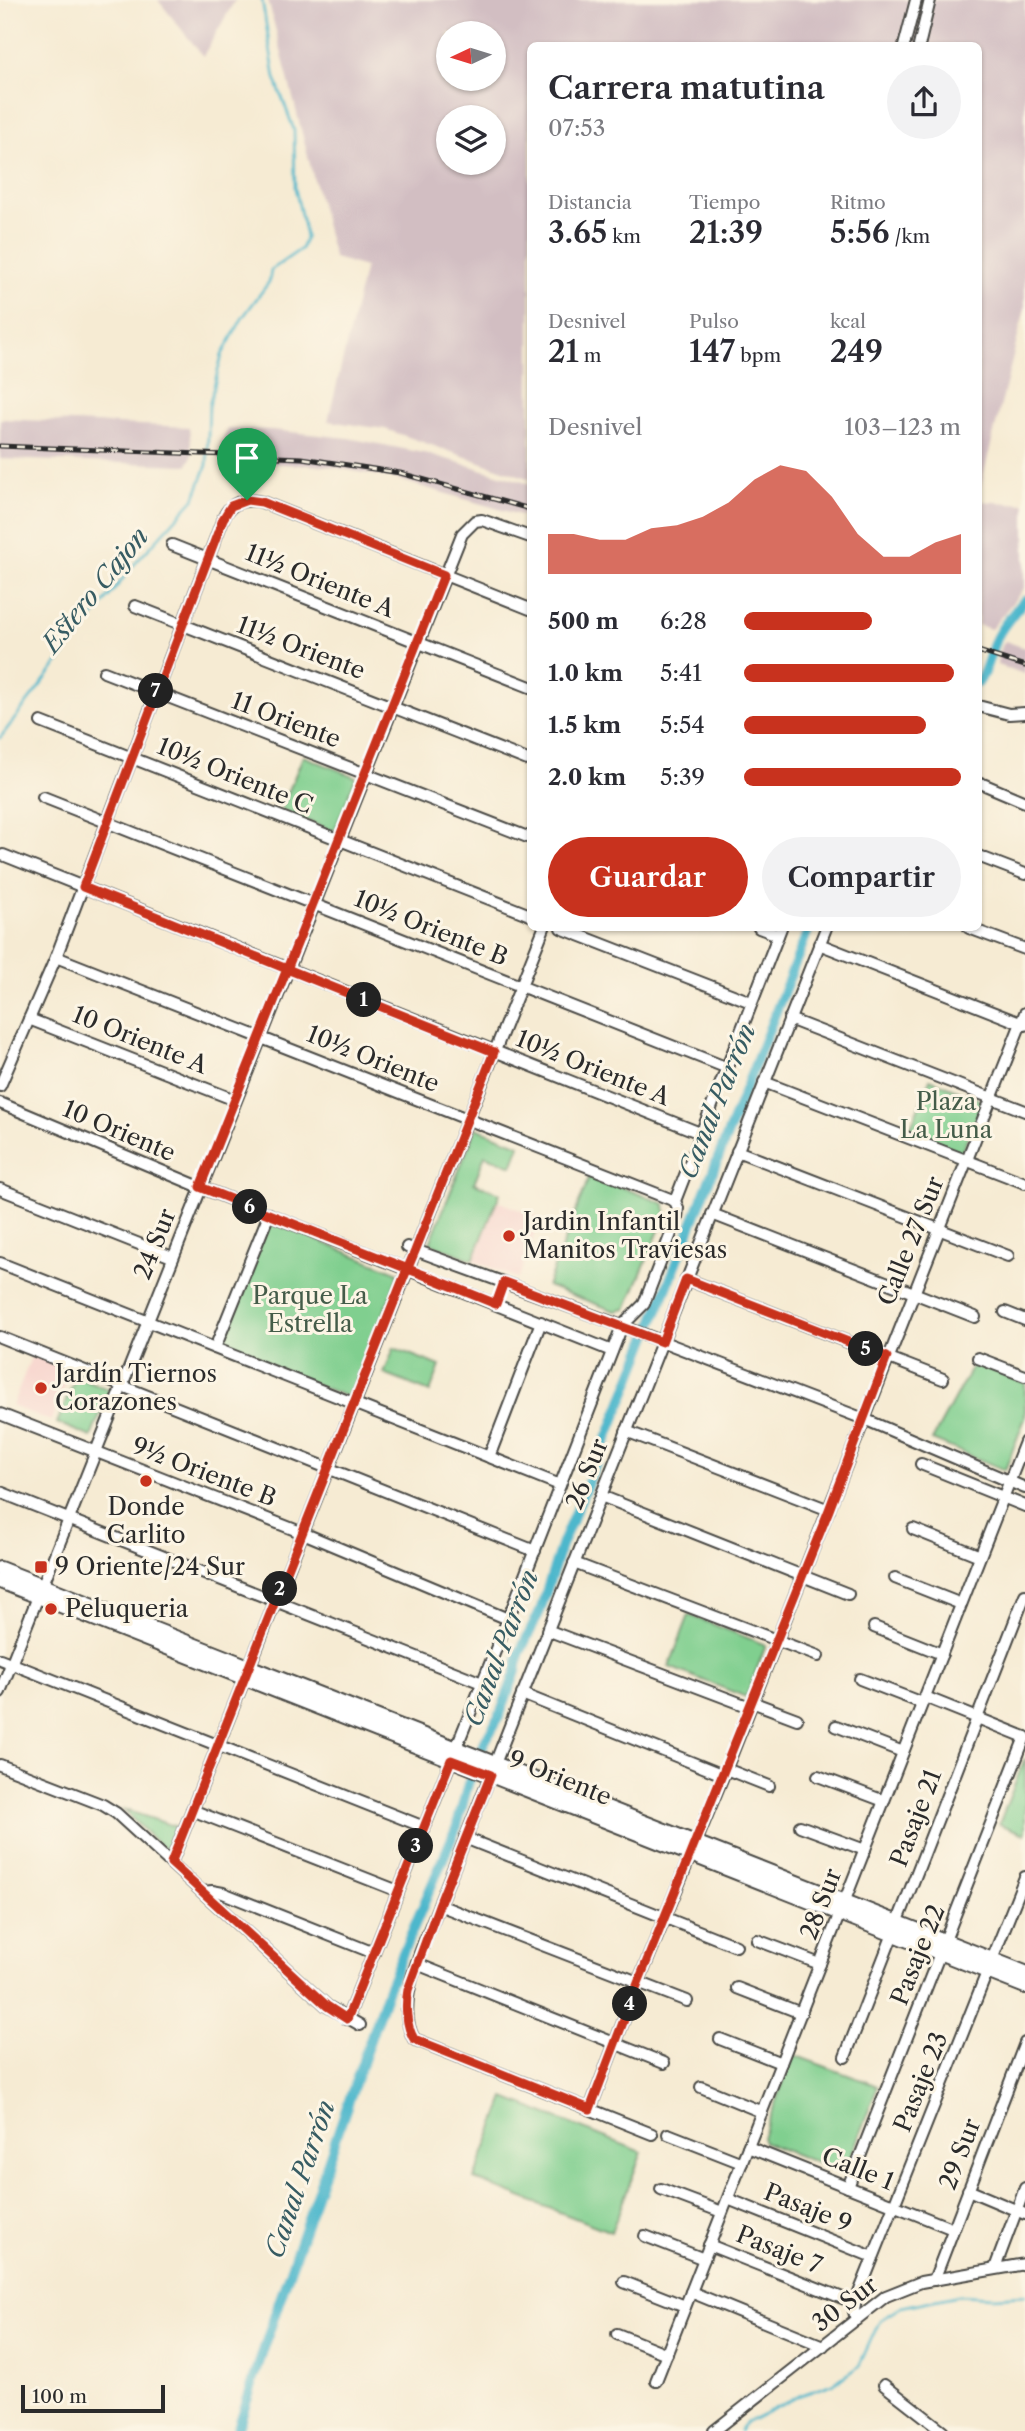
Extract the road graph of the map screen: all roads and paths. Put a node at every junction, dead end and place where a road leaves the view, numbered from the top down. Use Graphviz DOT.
graph roads {
  1 [pos="916,0"];
  2 [pos="930,0"];
  3 [pos="905,42"];
  4 [pos="920,42"];
  5 [pos="527,536"];
  6 [pos="172,545"];
  7 [pos="207,559"];
  8 [pos="444,575"];
  9 [pos="135,606"];
  10 [pos="527,608"];
  11 [pos="182,624"];
  12 [pos="417,642"];
  13 [pos="104,672"];
  14 [pos="527,686"];
  15 [pos="156,692"];
  16 [pos="391,706"];
  17 [pos="982,707"];
  18 [pos="1025,713"];
  19 [pos="41,722"];
  20 [pos="131,758"];
  21 [pos="527,760"];
  22 [pos="365,774"];
  23 [pos="982,784"];
  24 [pos="43,797"];
  25 [pos="1025,802"];
  26 [pos="106,822"];
  27 [pos="527,837"];
  28 [pos="338,839"];
  29 [pos="3,855"];
  30 [pos="982,858"];
  31 [pos="1025,874"];
  32 [pos="83,887"];
  33 [pos="313,904"];
  34 [pos="527,914"];
  35 [pos="543,931"];
  36 [pos="569,931"];
  37 [pos="779,931"];
  38 [pos="825,931"];
  39 [pos="977,931"];
  40 [pos="819,944"];
  41 [pos="1025,949"];
  42 [pos="56,957"];
  43 [pos="287,969"];
  44 [pos="520,986"];
  45 [pos="751,1002"];
  46 [pos="29,1019"];
  47 [pos="789,1019"];
  48 [pos="1024,1020"];
  49 [pos="260,1037"];
  50 [pos="494,1052"];
  51 [pos="725,1067"];
  52 [pos="1,1082"];
  53 [pos="764,1082"];
  54 [pos="990,1098"];
  55 [pos="234,1100"];
  56 [pos="0,1103"];
  57 [pos="1025,1111"];
  58 [pos="467,1119"];
  59 [pos="699,1133"];
  60 [pos="737,1151"];
  61 [pos="965,1160"];
  62 [pos="1025,1183"];
  63 [pos="200,1187"];
  64 [pos="0,1189"];
  65 [pos="675,1200"];
  66 [pos="269,1214"];
  67 [pos="712,1214"];
  68 [pos="938,1229"];
  69 [pos="411,1249"];
  70 [pos="1008,1256"];
  71 [pos="172,1257"];
  72 [pos="0,1263"];
  73 [pos="408,1269"];
  74 [pos="686,1279"];
  75 [pos="504,1282"];
  76 [pos="913,1293"];
  77 [pos="496,1304"];
  78 [pos="1005,1312"];
  79 [pos="975,1317"];
  80 [pos="1025,1320"];
  81 [pos="147,1321"];
  82 [pos="541,1322"];
  83 [pos="622,1326"];
  84 [pos="0,1337"];
  85 [pos="657,1340"];
  86 [pos="215,1348"];
  87 [pos="612,1351"];
  88 [pos="887,1357"];
  89 [pos="978,1358"];
  90 [pos="1025,1376"];
  91 [pos="943,1379"];
  92 [pos="121,1385"];
  93 [pos="354,1404"];
  94 [pos="0,1415"];
  95 [pos="864,1419"];
  96 [pos="626,1431"];
  97 [pos="1025,1442"];
  98 [pos="95,1452"];
  99 [pos="489,1457"];
  100 [pos="921,1464"];
  101 [pos="329,1467"];
  102 [pos="1009,1482"];
  103 [pos="560,1485"];
  104 [pos="1025,1488"];
  105 [pos="0,1492"];
  106 [pos="600,1496"];
  107 [pos="1003,1497"];
  108 [pos="1025,1506"];
  109 [pos="829,1510"];
  110 [pos="68,1519"];
  111 [pos="913,1529"];
  112 [pos="303,1533"];
  113 [pos="535,1551"];
  114 [pos="980,1556"];
  115 [pos="574,1563"];
  116 [pos="0,1569"];
  117 [pos="803,1575"];
  118 [pos="895,1578"];
  119 [pos="0,1581"];
  120 [pos="40,1591"];
  121 [pos="848,1594"];
  122 [pos="1025,1595"];
  123 [pos="275,1601"];
  124 [pos="961,1604"];
  125 [pos="508,1619"];
  126 [pos="874,1627"];
  127 [pos="547,1630"];
  128 [pos="776,1641"];
  129 [pos="942,1654"];
  130 [pos="818,1656"];
  131 [pos="0,1659"];
  132 [pos="11,1663"];
  133 [pos="247,1672"];
  134 [pos="860,1679"];
  135 [pos="482,1683"];
  136 [pos="0,1692"];
  137 [pos="522,1694"];
  138 [pos="923,1700"];
  139 [pos="751,1705"];
  140 [pos="977,1718"];
  141 [pos="797,1719"];
  142 [pos="836,1726"];
  143 [pos="1025,1737"];
  144 [pos="218,1745"];
  145 [pos="903,1752"];
  146 [pos="460,1757"];
  147 [pos="0,1765"];
  148 [pos="490,1769"];
  149 [pos="725,1772"];
  150 [pos="818,1776"];
  151 [pos="769,1786"];
  152 [pos="884,1801"];
  153 [pos="192,1810"];
  154 [pos="800,1826"];
  155 [pos="424,1827"];
  156 [pos="465,1838"];
  157 [pos="693,1849"];
  158 [pos="865,1850"];
  159 [pos="171,1863"];
  160 [pos="1025,1877"];
  161 [pos="398,1891"];
  162 [pos="203,1892"];
  163 [pos="439,1905"];
  164 [pos="842,1908"];
  165 [pos="666,1918"];
  166 [pos="895,1928"];
  167 [pos="757,1940"];
  168 [pos="736,1945"];
  169 [pos="944,1947"];
  170 [pos="374,1953"];
  171 [pos="418,1964"];
  172 [pos="820,1964"];
  173 [pos="990,1966"];
  174 [pos="1025,1973"];
  175 [pos="638,1983"];
  176 [pos="1025,1986"];
  177 [pos="737,1988"];
  178 [pos="687,2001"];
  179 [pos="801,2013"];
  180 [pos="347,2019"];
  181 [pos="360,2025"];
  182 [pos="720,2039"];
  183 [pos="614,2043"];
  184 [pos="1025,2043"];
  185 [pos="845,2057"];
  186 [pos="664,2063"];
  187 [pos="781,2063"];
  188 [pos="701,2087"];
  189 [pos="590,2109"];
  190 [pos="762,2112"];
  191 [pos="652,2134"];
  192 [pos="668,2134"];
  193 [pos="748,2147"];
  194 [pos="742,2163"];
  195 [pos="848,2187"];
  196 [pos="1025,2188"];
  197 [pos="661,2189"];
  198 [pos="968,2190"];
  199 [pos="728,2199"];
  200 [pos="894,2206"];
  201 [pos="722,2212"];
  202 [pos="1021,2212"];
  203 [pos="953,2229"];
  204 [pos="645,2236"];
  205 [pos="709,2245"];
  206 [pos="873,2257"];
  207 [pos="704,2259"];
  208 [pos="1025,2264"];
  209 [pos="995,2268"];
  210 [pos="934,2280"];
  211 [pos="624,2282"];
  212 [pos="691,2292"];
  213 [pos="855,2303"];
  214 [pos="685,2306"];
  215 [pos="856,2320"];
  216 [pos="617,2334"];
  217 [pos="823,2346"];
  218 [pos="667,2354"];
  219 [pos="656,2381"];
  220 [pos="884,2385"];
  221 [pos="714,2431"];
  222 [pos="943,2431"];
  1 -- 3 [label="street"];
  2 -- 4 [label="street"];
  5 -- 8 [label="street, 24 Sur"];
  6 -- 7 [label="street, 11½ Oriente A"];
  7 -- 8 [label="street"];
  7 -- 11 [label="street"];
  7 -- 12 [label="street, 11½ Oriente A"];
  8 -- 10 [label="street"];
  8 -- 12 [label="street, 24 Sur"];
  9 -- 11 [label="street, 11½ Oriente"];
  11 -- 15 [label="street"];
  11 -- 16 [label="street, 11½ Oriente"];
  12 -- 14 [label="street, 11½ Oriente A"];
  12 -- 16 [label="street, 24 Sur"];
  13 -- 15 [label="street, 11 Oriente"];
  15 -- 20 [label="street"];
  15 -- 22 [label="street, 11 Oriente"];
  16 -- 21 [label="street, 11½ Oriente"];
  16 -- 22 [label="street, 24 Sur"];
  17 -- 18 [label="street"];
  19 -- 20 [label="street, 10½ Oriente C"];
  20 -- 26 [label="street"];
  20 -- 28 [label="street, 10½ Oriente C"];
  22 -- 27 [label="street, 11 Oriente"];
  22 -- 28 [label="street, 24 Sur"];
  23 -- 25 [label="street"];
  24 -- 26 [label="street, 10½ Oriente B"];
  26 -- 32 [label="street"];
  26 -- 33 [label="street, 10½ Oriente B"];
  28 -- 33 [label="street, 24 Sur"];
  28 -- 34 [label="street, 10½ Oriente C"];
  29 -- 32 [label="street, 10½ Oriente A"];
  30 -- 31 [label="street"];
  32 -- 42 [label="street"];
  32 -- 43 [label="street, 10½ Oriente A"];
  33 -- 43 [label="street, 24 Sur"];
  33 -- 44 [label="street, 10½ Oriente B"];
  35 -- 44 [label="street"];
  36 -- 45 [label="street"];
  37 -- 45 [label="street, 26 Sur"];
  38 -- 40 [label="street, 26 Sur"];
  39 -- 41 [label="street"];
  40 -- 47 [label="street, 26 Sur"];
  40 -- 48 [label="street"];
  42 -- 46 [label="street"];
  42 -- 49 [label="street, 10½ Oriente"];
  43 -- 49 [label="street, 24 Sur"];
  43 -- 50 [label="street, 10½ Oriente A"];
  44 -- 50 [label="street"];
  44 -- 51 [label="street, 10½ Oriente B"];
  45 -- 51 [label="street, 26 Sur"];
  46 -- 52 [label="street"];
  46 -- 55 [label="street, 10 Oriente A"];
  47 -- 53 [label="street, 26 Sur"];
  47 -- 54 [label="street"];
  48 -- 54 [label="street, Calle 27 Sur"];
  49 -- 55 [label="street, 24 Sur"];
  49 -- 58 [label="street, 10½ Oriente"];
  50 -- 58 [label="street"];
  50 -- 59 [label="street, 10½ Oriente A"];
  51 -- 59 [label="street, 26 Sur"];
  53 -- 60 [label="street, 26 Sur"];
  53 -- 61 [label="street"];
  54 -- 57 [label="street"];
  54 -- 61 [label="street, Calle 27 Sur"];
  55 -- 63 [label="street, 24 Sur"];
  56 -- 63 [label="street, 10 Oriente"];
  58 -- 65 [label="street, 10½ Oriente"];
  58 -- 69 [label="street"];
  59 -- 65 [label="street, 26 Sur"];
  60 -- 67 [label="street, 26 Sur"];
  60 -- 68 [label="street"];
  61 -- 62 [label="street"];
  61 -- 68 [label="street, Calle 27 Sur"];
  63 -- 66 [label="street, 10 Oriente"];
  63 -- 71 [label="street, 24 Sur"];
  64 -- 71 [label="street"];
  65 -- 83 [label="street, 26 Sur"];
  66 -- 73 [label="street, 10 Oriente"];
  66 -- 86 [label="street"];
  67 -- 74 [label="street, 26 Sur"];
  67 -- 76 [label="street"];
  68 -- 70 [label="street"];
  68 -- 76 [label="street, Calle 27 Sur"];
  69 -- 73 [label="street"];
  69 -- 75 [label="street"];
  71 -- 81 [label="street, 24 Sur"];
  72 -- 81 [label="street"];
  73 -- 77 [label="street, 10 Oriente"];
  73 -- 93 [label="street"];
  74 -- 85 [label="street, 26 Sur"];
  74 -- 88 [label="street"];
  75 -- 77 [label="street"];
  75 -- 83 [label="street"];
  76 -- 79 [label="street"];
  76 -- 88 [label="street, Calle 27 Sur"];
  77 -- 82 [label="street, 10 Oriente"];
  78 -- 80 [label="street"];
  81 -- 86 [label="street"];
  81 -- 92 [label="street, 24 Sur"];
  82 -- 87 [label="street, 10 Oriente"];
  82 -- 99 [label="street"];
  83 -- 85 [label="street"];
  83 -- 87 [label="street, 26 Sur"];
  84 -- 92 [label="street"];
  85 -- 95 [label="street"];
  85 -- 96 [label="street, 26 Sur"];
  86 -- 93 [label="street"];
  87 -- 103 [label="street, 26 Sur"];
  88 -- 91 [label="street"];
  88 -- 95 [label="street, Calle 27 Sur"];
  89 -- 90 [label="street"];
  92 -- 98 [label="street, 24 Sur"];
  92 -- 101 [label="street"];
  93 -- 99 [label="street"];
  93 -- 101 [label="street"];
  94 -- 98 [label="street, 9½ Oriente B"];
  95 -- 102 [label="street"];
  95 -- 109 [label="street, Calle 27 Sur"];
  96 -- 106 [label="street, 26 Sur"];
  96 -- 109 [label="street"];
  97 -- 102 [label="street, 28 Sur"];
  98 -- 110 [label="street, 24 Sur"];
  98 -- 112 [label="street, 9½ Oriente B"];
  99 -- 103 [label="street"];
  100 -- 107 [label="street"];
  101 -- 112 [label="street"];
  101 -- 113 [label="street"];
  102 -- 104 [label="street"];
  102 -- 107 [label="street, 28 Sur"];
  103 -- 113 [label="street, 26 Sur"];
  105 -- 110 [label="street"];
  106 -- 115 [label="street, 26 Sur"];
  106 -- 117 [label="street"];
  107 -- 108 [label="street"];
  107 -- 114 [label="street, 28 Sur"];
  109 -- 117 [label="street, Calle 27 Sur"];
  110 -- 120 [label="street, 24 Sur"];
  110 -- 123 [label="street"];
  111 -- 114 [label="street"];
  112 -- 123 [label="street"];
  112 -- 125 [label="street, 9½ Oriente B"];
  113 -- 125 [label="street, 26 Sur"];
  114 -- 124 [label="street, 28 Sur"];
  115 -- 127 [label="street, 26 Sur"];
  115 -- 128 [label="street"];
  116 -- 120 [label="street, 9 Oriente"];
  117 -- 121 [label="street"];
  117 -- 128 [label="street, Calle 27 Sur"];
  118 -- 124 [label="street"];
  119 -- 120 [label="street, 9 Oriente"];
  120 -- 132 [label="street, 24 Sur"];
  120 -- 133 [label="street, 9 Oriente"];
  122 -- 140 [label="street, Pasaje 21"];
  123 -- 133 [label="street"];
  123 -- 135 [label="street"];
  124 -- 129 [label="street, 28 Sur"];
  125 -- 135 [label="street, 26 Sur"];
  126 -- 129 [label="street"];
  127 -- 137 [label="street, 26 Sur"];
  127 -- 139 [label="street"];
  128 -- 130 [label="street"];
  128 -- 139 [label="street, Calle 27 Sur"];
  129 -- 138 [label="street, 28 Sur"];
  131 -- 132 [label="street"];
  132 -- 136 [label="street, 24 Sur"];
  132 -- 144 [label="street"];
  133 -- 144 [label="street"];
  133 -- 146 [label="street, 9 Oriente"];
  134 -- 138 [label="street"];
  135 -- 146 [label="street, 26 Sur"];
  137 -- 148 [label="street, 26 Sur"];
  137 -- 149 [label="street"];
  138 -- 140 [label="street"];
  138 -- 145 [label="street, 28 Sur"];
  139 -- 141 [label="street"];
  139 -- 149 [label="street, Calle 27 Sur"];
  140 -- 143 [label="street"];
  140 -- 166 [label="street, Pasaje 21"];
  142 -- 145 [label="street"];
  143 -- 169 [label="street, Pasaje 22"];
  144 -- 153 [label="street"];
  144 -- 155 [label="street"];
  145 -- 152 [label="street, 28 Sur"];
  146 -- 148 [label="street, 9 Oriente"];
  146 -- 155 [label="street, 26 Sur"];
  147 -- 159 [label="street"];
  148 -- 156 [label="street, 26 Sur"];
  148 -- 157 [label="street, 9 Oriente"];
  149 -- 151 [label="street"];
  149 -- 157 [label="street, Calle 27 Sur"];
  150 -- 152 [label="street"];
  152 -- 158 [label="street, 28 Sur"];
  153 -- 159 [label="street"];
  153 -- 161 [label="street"];
  154 -- 158 [label="street"];
  155 -- 161 [label="street, 26 Sur"];
  156 -- 163 [label="street, 26 Sur"];
  156 -- 165 [label="street"];
  157 -- 164 [label="street, 9 Oriente"];
  157 -- 165 [label="street, Calle 27 Sur"];
  158 -- 164 [label="street, 28 Sur"];
  159 -- 162 [label="street"];
  160 -- 173 [label="street, Pasaje 23"];
  161 -- 170 [label="street, 26 Sur"];
  162 -- 170 [label="street"];
  162 -- 180 [label="street"];
  163 -- 171 [label="street, 26 Sur"];
  163 -- 175 [label="street"];
  164 -- 166 [label="street, 9 Oriente"];
  164 -- 172 [label="street, 28 Sur"];
  165 -- 168 [label="street"];
  165 -- 175 [label="street, Calle 27 Sur"];
  166 -- 169 [label="street, 9 Oriente"];
  166 -- 185 [label="street, Pasaje 21"];
  167 -- 172 [label="street"];
  169 -- 173 [label="street, 9 Oriente"];
  169 -- 195 [label="street, Pasaje 22"];
  170 -- 180 [label="street, 26 Sur"];
  171 -- 183 [label="street"];
  171 -- 189 [label="street, 26 Sur"];
  172 -- 179 [label="street, 28 Sur"];
  173 -- 174 [label="street, 9 Oriente"];
  173 -- 176 [label="street, 9 Oriente"];
  173 -- 200 [label="street, Pasaje 23"];
  175 -- 178 [label="street"];
  175 -- 183 [label="street, Calle 27 Sur"];
  177 -- 179 [label="street"];
  179 -- 187 [label="street, 28 Sur"];
  180 -- 181 [label="street"];
  182 -- 187 [label="street"];
  183 -- 186 [label="street"];
  183 -- 189 [label="street, Calle 27 Sur"];
  184 -- 198 [label="street, 29 Sur"];
  187 -- 190 [label="street, 28 Sur"];
  188 -- 190 [label="street"];
  189 -- 191 [label="street"];
  190 -- 193 [label="street, 28 Sur"];
  192 -- 194 [label="street"];
  193 -- 194 [label="street, 28 Sur"];
  193 -- 195 [label="street, Calle 1"];
  194 -- 199 [label="street, 28 Sur"];
  195 -- 200 [label="street, Calle 1"];
  196 -- 202 [label="street"];
  197 -- 201 [label="street"];
  198 -- 202 [label="street"];
  198 -- 203 [label="street, 29 Sur"];
  199 -- 201 [label="street, 28 Sur"];
  199 -- 206 [label="street, Pasaje 9"];
  200 -- 203 [label="street, Calle 1"];
  200 -- 206 [label="street, Pasaje 23"];
  201 -- 205 [label="street, 28 Sur"];
  202 -- 209 [label="street"];
  203 -- 210 [label="street, 29 Sur"];
  204 -- 207 [label="street"];
  205 -- 207 [label="street, 28 Sur"];
  205 -- 213 [label="street, Pasaje 7"];
  206 -- 213 [label="street, Pasaje 23"];
  207 -- 212 [label="street, 28 Sur"];
  208 -- 209 [label="street, 30 Sur"];
  209 -- 210 [label="street, 30 Sur"];
  210 -- 215 [label="street, 30 Sur"];
  211 -- 214 [label="street"];
  212 -- 214 [label="street, 28 Sur"];
  212 -- 217 [label="street"];
  213 -- 215 [label="street"];
  214 -- 218 [label="street, 28 Sur"];
  215 -- 217 [label="street, 30 Sur"];
  216 -- 218 [label="street"];
  217 -- 221 [label="street, 30 Sur"];
  218 -- 219 [label="street, 28 Sur"];
  220 -- 222 [label="street"];
}
